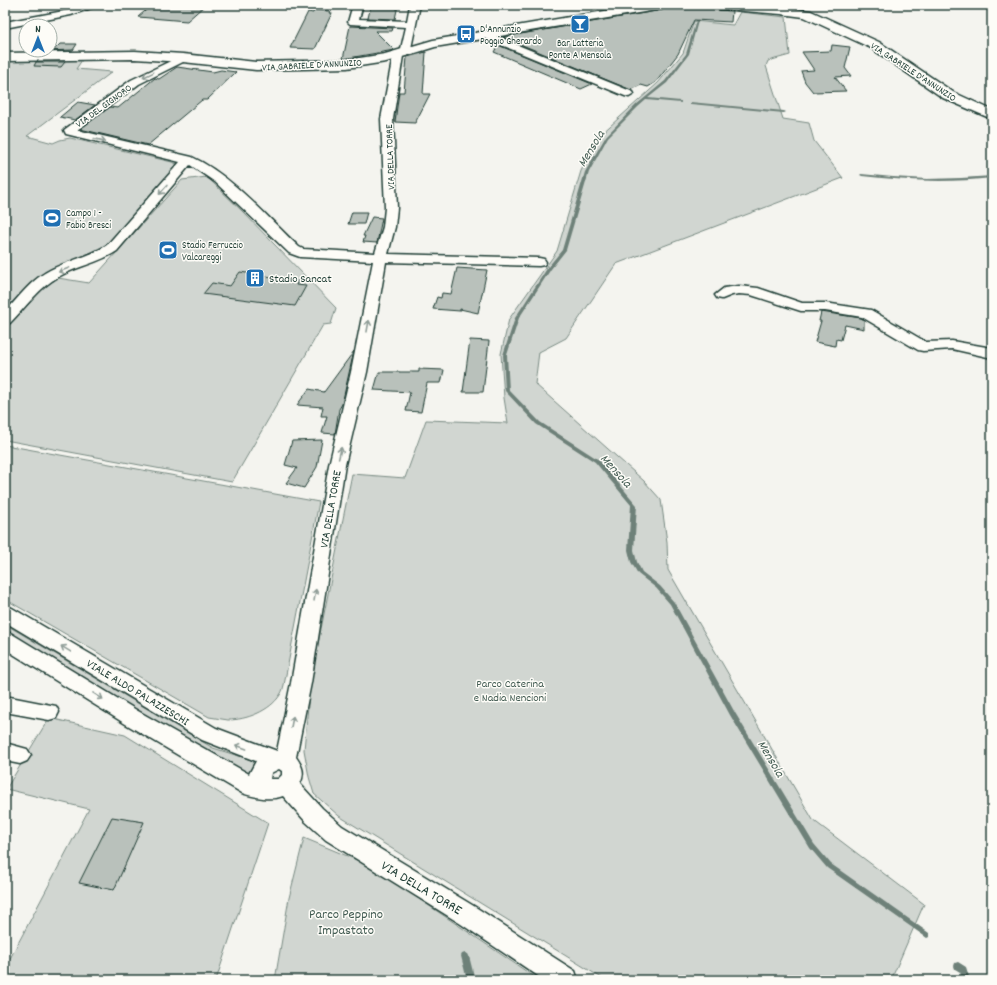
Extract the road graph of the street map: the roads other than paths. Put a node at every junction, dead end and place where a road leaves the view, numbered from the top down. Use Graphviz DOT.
graph roads {
  1 [pos="91,5"];
  2 [pos="415,5"];
  3 [pos="662,5"];
  4 [pos="720,5"];
  5 [pos="357,8"];
  6 [pos="411,24"];
  7 [pos="5,26"];
  8 [pos="486,34"];
  9 [pos="401,54"];
  10 [pos="5,57"];
  11 [pos="183,58"];
  12 [pos="629,94"];
  13 [pos="992,115"];
  14 [pos="188,160"];
  15 [pos="380,258"];
  16 [pos="539,262"];
  17 [pos="722,295"];
  18 [pos="5,320"];
  19 [pos="992,353"];
  20 [pos="5,613"];
  21 [pos="5,639"];
  22 [pos="5,704"];
  23 [pos="49,712"];
  24 [pos="281,760"];
  25 [pos="277,787"];
  26 [pos="566,980"];
  1 -- 7 [label="street"];
  2 -- 6 [label="street, VIA DELLA TORRE"];
  3 -- 8 [label="street, VIA GABRIELE D'ANNUNZIO"];
  4 -- 13 [label="street, VIA GABRIELE D'ANNUNZIO"];
  5 -- 6 [label="street"];
  6 -- 9 [label="street, VIA DELLA TORRE"];
  8 -- 9 [label="street, VIA GABRIELE D'ANNUNZIO"];
  8 -- 12 [label="street"];
  9 -- 11 [label="street, VIA GABRIELE D'ANNUNZIO"];
  9 -- 15 [label="street, VIA DELLA TORRE"];
  10 -- 11 [label="street, VIA GABRIELE D'ANNUNZIO"];
  11 -- 14 [label="street, VIA DEL GIGNORO, one-way"];
  14 -- 15 [label="street, VIA DEL GIGNORO"];
  14 -- 18 [label="street, one-way"];
  15 -- 16 [label="street"];
  24 -- 15 [label="street, VIA DELLA TORRE, one-way"];
  17 -- 19 [label="street"];
  24 -- 20 [label="street, VIALE ALDO PALAZZESCHI, one-way"];
  21 -- 25 [label="street, VIALE ALDO PALAZZESCHI, one-way"];
  22 -- 23 [label="street"];
  24 -- 25 [label="street"];
  24 -- 25 [label="street"];
  25 -- 26 [label="street, VIA DELLA TORRE"];
}
